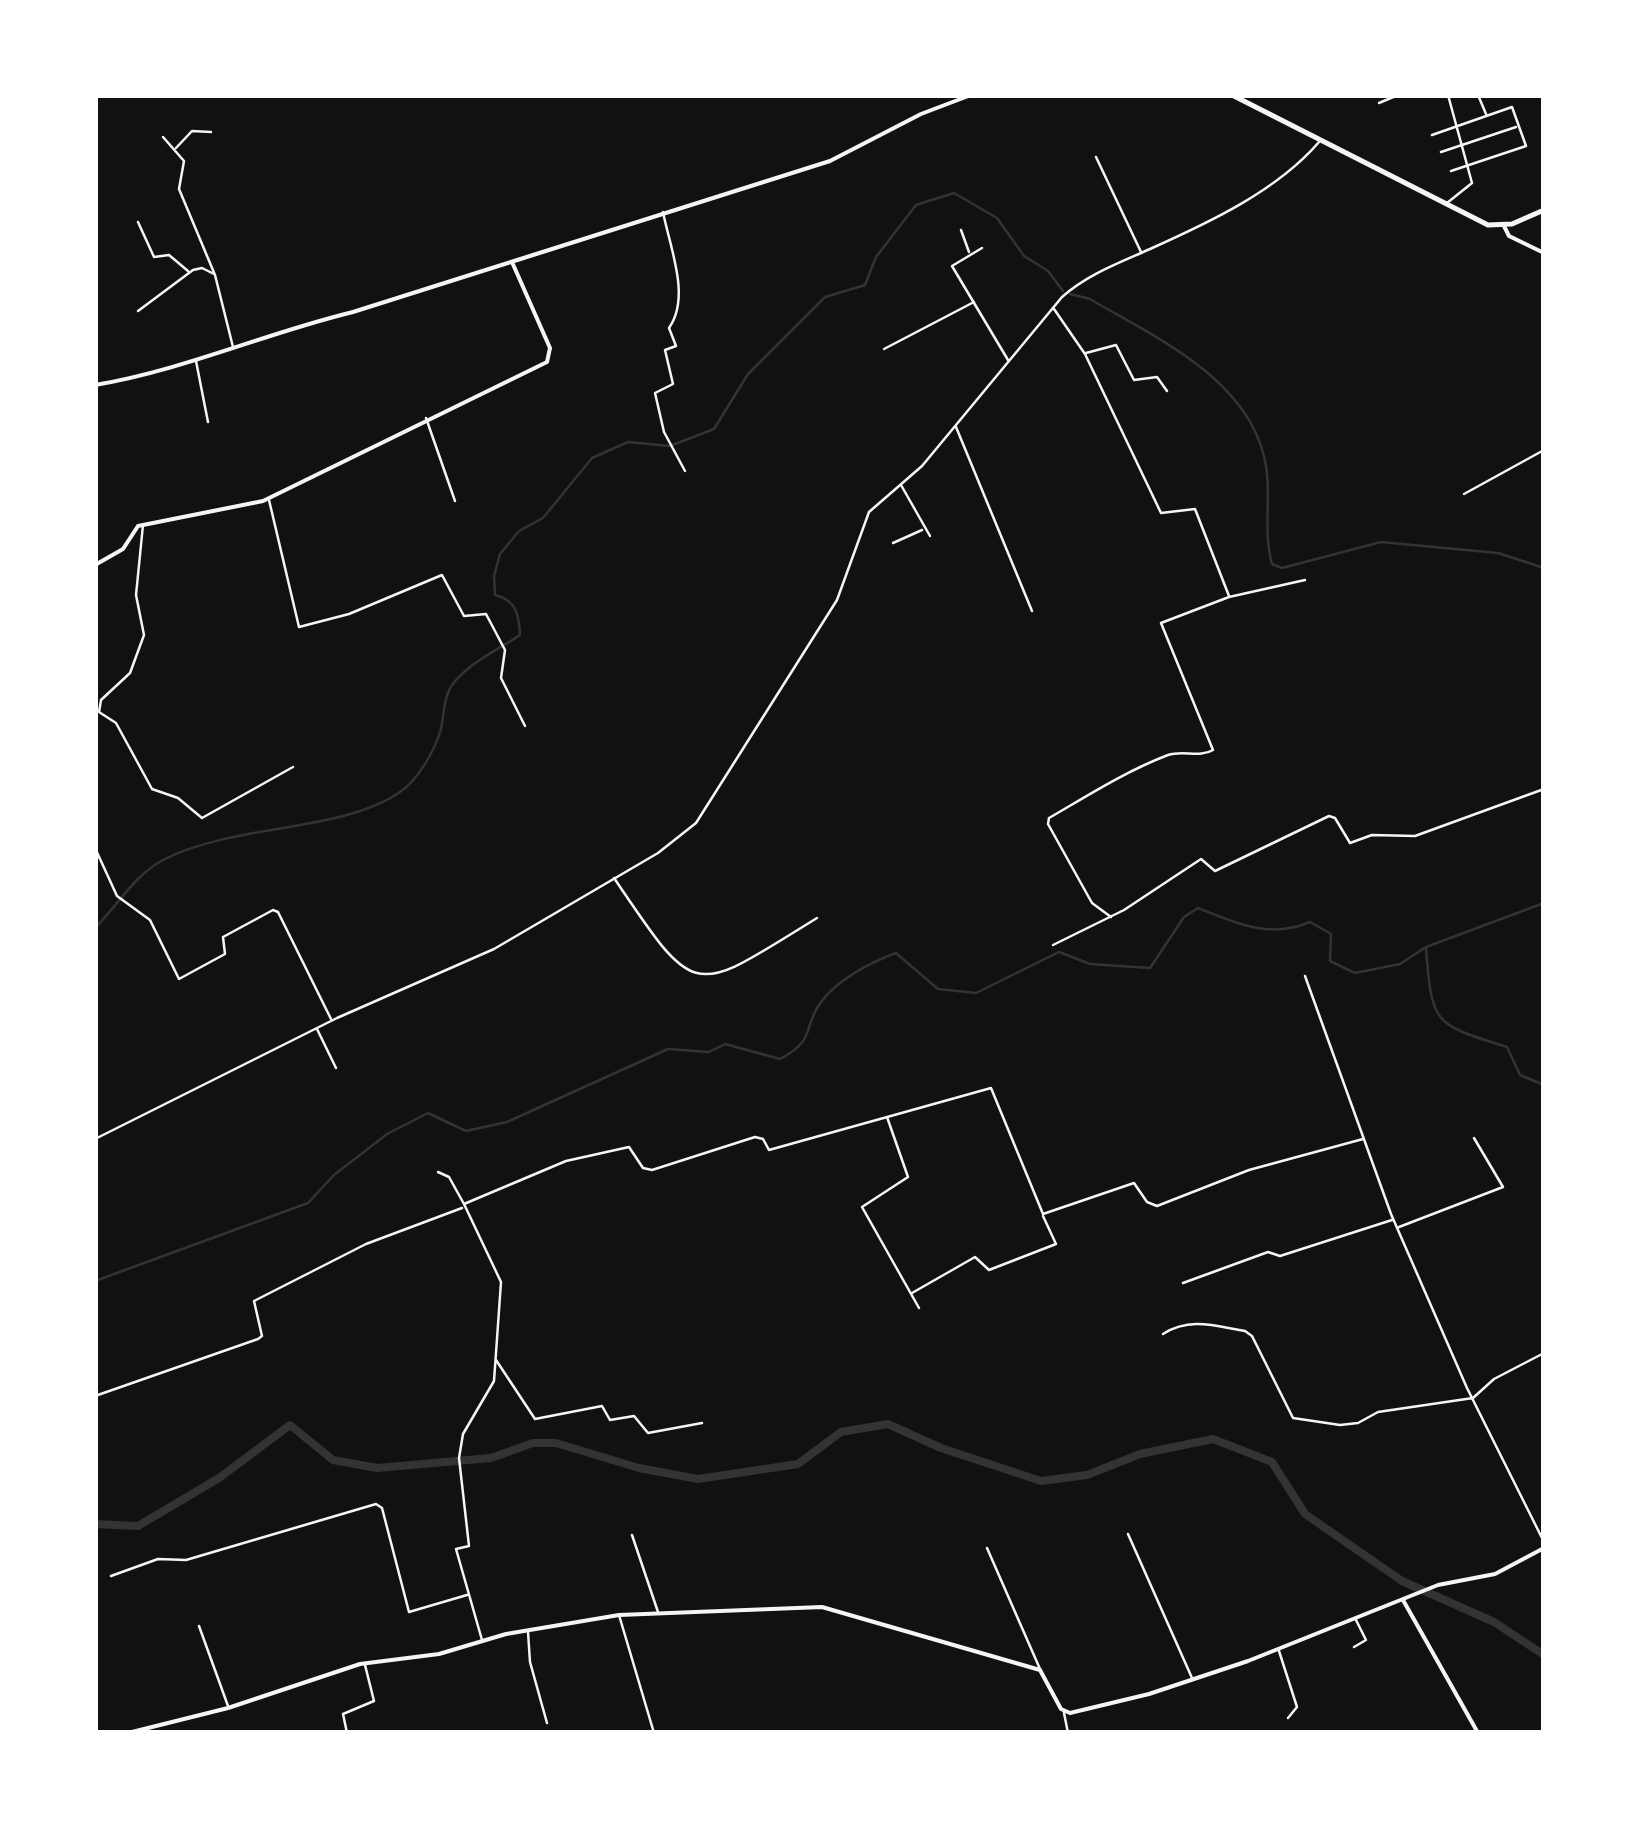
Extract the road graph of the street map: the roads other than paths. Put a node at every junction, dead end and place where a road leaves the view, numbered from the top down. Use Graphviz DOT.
graph roads {
  1 [pos="970,95"];
  2 [pos="1232,95"];
  3 [pos="1398,95"];
  4 [pos="1448,95"];
  5 [pos="1478,95"];
  6 [pos="1386,97"];
  7 [pos="1379,103"];
  8 [pos="1486,116"];
  9 [pos="1457,126"];
  10 [pos="1519,126"];
  11 [pos="212,132"];
  12 [pos="1432,135"];
  13 [pos="163,137"];
  14 [pos="1320,140"];
  15 [pos="1462,145"];
  16 [pos="175,150"];
  17 [pos="1442,152"];
  18 [pos="1096,157"];
  19 [pos="1468,166"];
  20 [pos="1450,171"];
  21 [pos="1445,205"];
  22 [pos="1544,210"];
  23 [pos="663,212"];
  24 [pos="138,222"];
  25 [pos="1504,226"];
  26 [pos="961,230"];
  27 [pos="982,248"];
  28 [pos="1142,253"];
  29 [pos="1544,253"];
  30 [pos="970,254"];
  31 [pos="512,262"];
  32 [pos="190,272"];
  33 [pos="215,275"];
  34 [pos="975,301"];
  35 [pos="1053,308"];
  36 [pos="138,311"];
  37 [pos="233,348"];
  38 [pos="884,349"];
  39 [pos="1084,354"];
  40 [pos="196,362"];
  41 [pos="1009,362"];
  42 [pos="95,385"];
  43 [pos="1167,392"];
  44 [pos="426,418"];
  45 [pos="208,422"];
  46 [pos="956,426"];
  47 [pos="1544,450"];
  48 [pos="686,471"];
  49 [pos="900,483"];
  50 [pos="1464,494"];
  51 [pos="268,498"];
  52 [pos="455,501"];
  53 [pos="143,524"];
  54 [pos="923,529"];
  55 [pos="930,536"];
  56 [pos="893,544"];
  57 [pos="95,566"];
  58 [pos="1305,580"];
  59 [pos="1229,598"];
  60 [pos="1032,611"];
  61 [pos="525,726"];
  62 [pos="292,768"];
  63 [pos="1544,790"];
  64 [pos="95,848"];
  65 [pos="613,876"];
  66 [pos="1110,917"];
  67 [pos="818,918"];
  68 [pos="1053,945"];
  69 [pos="1306,976"];
  70 [pos="332,1021"];
  71 [pos="317,1028"];
  72 [pos="336,1068"];
  73 [pos="886,1116"];
  74 [pos="1364,1138"];
  75 [pos="1474,1138"];
  76 [pos="95,1139"];
  77 [pos="438,1172"];
  78 [pos="463,1206"];
  79 [pos="1043,1214"];
  80 [pos="1394,1219"];
  81 [pos="1398,1228"];
  82 [pos="1184,1283"];
  83 [pos="911,1294"];
  84 [pos="919,1308"];
  85 [pos="1163,1334"];
  86 [pos="1544,1353"];
  87 [pos="495,1358"];
  88 [pos="95,1396"];
  89 [pos="1473,1398"];
  90 [pos="702,1423"];
  91 [pos="1128,1534"];
  92 [pos="632,1535"];
  93 [pos="1544,1545"];
  94 [pos="987,1548"];
  95 [pos="111,1576"];
  96 [pos="469,1594"];
  97 [pos="1403,1600"];
  98 [pos="659,1613"];
  99 [pos="619,1615"];
  100 [pos="1355,1619"];
  101 [pos="198,1626"];
  102 [pos="528,1630"];
  103 [pos="482,1640"];
  104 [pos="1354,1647"];
  105 [pos="1278,1650"];
  106 [pos="364,1663"];
  107 [pos="1040,1670"];
  108 [pos="1193,1680"];
  109 [pos="228,1708"];
  110 [pos="1064,1712"];
  111 [pos="1288,1718"];
  112 [pos="547,1723"];
  113 [pos="128,1733"];
  114 [pos="347,1733"];
  115 [pos="654,1733"];
  116 [pos="1068,1733"];
  117 [pos="1478,1733"];
  1 -- 23 [label="street"];
  2 -- 14 [label="main road"];
  3 -- 6 [label="street"];
  4 -- 9 [label="street"];
  5 -- 8 [label="street"];
  6 -- 7 [label="street"];
  8 -- 9 [label="street"];
  8 -- 10 [label="street"];
  9 -- 12 [label="street"];
  9 -- 15 [label="street"];
  10 -- 15 [label="street"];
  10 -- 19 [label="street"];
  11 -- 16 [label="street"];
  13 -- 16 [label="street"];
  14 -- 21 [label="main road"];
  14 -- 28 [label="street"];
  15 -- 17 [label="street"];
  15 -- 19 [label="street"];
  16 -- 33 [label="street"];
  18 -- 28 [label="street"];
  19 -- 20 [label="street"];
  19 -- 21 [label="street"];
  21 -- 25 [label="main road"];
  22 -- 25 [label="main road"];
  23 -- 31 [label="street"];
  23 -- 48 [label="street"];
  24 -- 32 [label="street"];
  25 -- 29 [label="street"];
  26 -- 30 [label="street"];
  27 -- 30 [label="street"];
  28 -- 35 [label="street"];
  30 -- 34 [label="street"];
  31 -- 37 [label="street"];
  31 -- 44 [label="street"];
  32 -- 33 [label="street"];
  32 -- 36 [label="street"];
  33 -- 37 [label="street"];
  34 -- 38 [label="street"];
  34 -- 41 [label="street"];
  35 -- 39 [label="street"];
  35 -- 41 [label="street"];
  37 -- 40 [label="street"];
  39 -- 43 [label="street"];
  39 -- 59 [label="street"];
  40 -- 42 [label="street"];
  40 -- 45 [label="street"];
  41 -- 46 [label="street"];
  44 -- 51 [label="street"];
  44 -- 52 [label="street"];
  46 -- 49 [label="street"];
  46 -- 60 [label="street"];
  47 -- 50 [label="street"];
  49 -- 54 [label="street"];
  49 -- 65 [label="street"];
  51 -- 53 [label="street"];
  51 -- 61 [label="street"];
  53 -- 57 [label="street"];
  53 -- 62 [label="street"];
  54 -- 55 [label="street"];
  54 -- 56 [label="street"];
  58 -- 59 [label="street"];
  59 -- 66 [label="street"];
  63 -- 66 [label="street"];
  64 -- 70 [label="street"];
  65 -- 67 [label="street"];
  65 -- 70 [label="street"];
  66 -- 68 [label="street"];
  69 -- 74 [label="street"];
  70 -- 71 [label="street"];
  71 -- 72 [label="street"];
  71 -- 76 [label="street"];
  73 -- 78 [label="street"];
  73 -- 79 [label="street"];
  73 -- 83 [label="street"];
  74 -- 79 [label="street"];
  74 -- 80 [label="street"];
  75 -- 81 [label="street"];
  77 -- 78 [label="street"];
  78 -- 87 [label="street"];
  78 -- 88 [label="street"];
  79 -- 83 [label="street"];
  80 -- 81 [label="street"];
  80 -- 82 [label="street"];
  81 -- 89 [label="street"];
  83 -- 84 [label="street"];
  85 -- 89 [label="street"];
  86 -- 89 [label="street"];
  87 -- 90 [label="street"];
  87 -- 96 [label="street"];
  89 -- 93 [label="street"];
  91 -- 108 [label="street"];
  92 -- 98 [label="street"];
  93 -- 97 [label="street"];
  94 -- 107 [label="street"];
  95 -- 96 [label="street"];
  96 -- 103 [label="street"];
  97 -- 100 [label="street"];
  97 -- 117 [label="street"];
  98 -- 99 [label="street"];
  98 -- 107 [label="street"];
  99 -- 102 [label="street"];
  99 -- 115 [label="street"];
  100 -- 104 [label="street"];
  100 -- 105 [label="street"];
  101 -- 109 [label="street"];
  102 -- 103 [label="street"];
  102 -- 112 [label="street"];
  103 -- 106 [label="street"];
  105 -- 108 [label="street"];
  105 -- 111 [label="street"];
  106 -- 109 [label="street"];
  106 -- 114 [label="street"];
  107 -- 110 [label="street"];
  108 -- 110 [label="street"];
  109 -- 113 [label="street"];
  110 -- 116 [label="street"];
}
